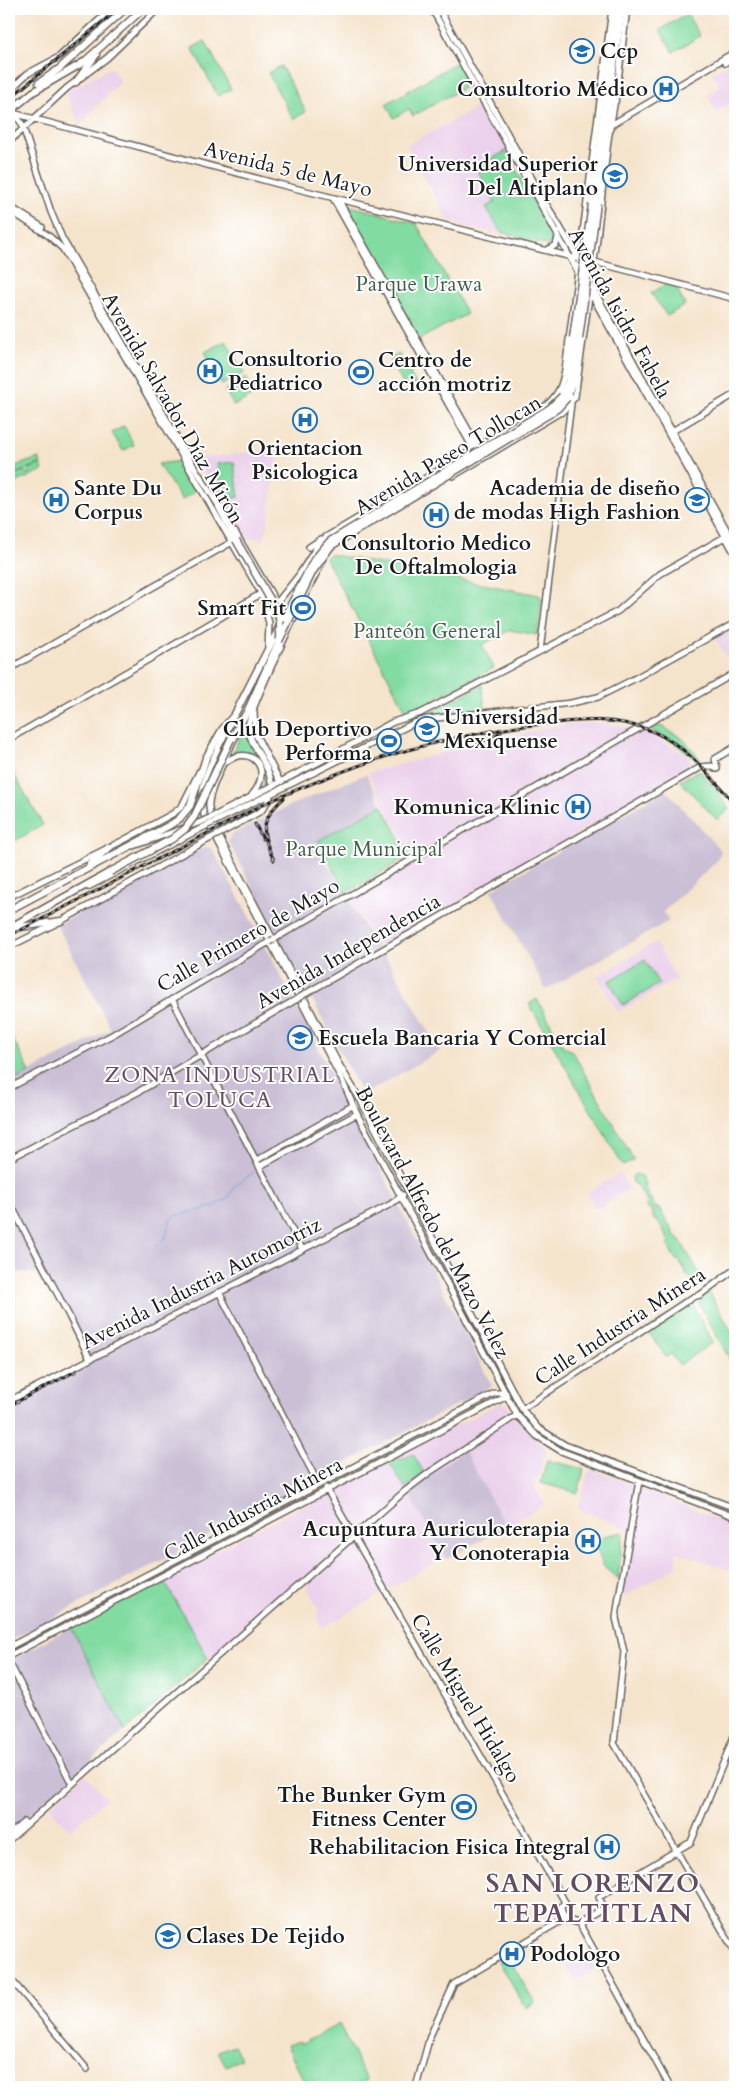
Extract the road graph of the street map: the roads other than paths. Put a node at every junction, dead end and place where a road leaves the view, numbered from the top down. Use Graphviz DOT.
graph roads {
  1 [pos="111,9"];
  2 [pos="125,9"];
  3 [pos="143,9"];
  4 [pos="158,9"];
  5 [pos="432,9"];
  6 [pos="439,9"];
  7 [pos="612,9"];
  8 [pos="616,9"];
  9 [pos="622,9"];
  10 [pos="627,9"];
  11 [pos="612,26"];
  12 [pos="624,30"];
  13 [pos="115,35"];
  14 [pos="618,37"];
  15 [pos="735,52"];
  16 [pos="735,56"];
  17 [pos="76,82"];
  18 [pos="477,82"];
  19 [pos="611,87"];
  20 [pos="9,91"];
  21 [pos="615,101"];
  22 [pos="47,106"];
  23 [pos="12,110"];
  24 [pos="33,119"];
  25 [pos="46,122"];
  26 [pos="611,127"];
  27 [pos="24,128"];
  28 [pos="596,128"];
  29 [pos="602,136"];
  30 [pos="9,142"];
  31 [pos="606,155"];
  32 [pos="599,165"];
  33 [pos="590,175"];
  34 [pos="536,191"];
  35 [pos="336,198"];
  36 [pos="540,198"];
  37 [pos="353,202"];
  38 [pos="9,206"];
  39 [pos="343,209"];
  40 [pos="9,210"];
  41 [pos="32,223"];
  42 [pos="558,236"];
  43 [pos="64,241"];
  44 [pos="580,246"];
  45 [pos="596,247"];
  46 [pos="546,250"];
  47 [pos="569,255"];
  48 [pos="577,256"];
  49 [pos="593,262"];
  50 [pos="578,270"];
  51 [pos="591,284"];
  52 [pos="590,291"];
  53 [pos="574,297"];
  54 [pos="735,300"];
  55 [pos="588,302"];
  56 [pos="596,303"];
  57 [pos="576,339"];
  58 [pos="570,362"];
  59 [pos="572,383"];
  60 [pos="563,384"];
  61 [pos="735,394"];
  62 [pos="567,399"];
  63 [pos="561,412"];
  64 [pos="513,426"];
  65 [pos="670,433"];
  66 [pos="517,439"];
  67 [pos="488,440"];
  68 [pos="476,448"];
  69 [pos="495,452"];
  70 [pos="460,457"];
  71 [pos="482,459"];
  72 [pos="467,468"];
  73 [pos="220,507"];
  74 [pos="341,527"];
  75 [pos="735,531"];
  76 [pos="350,536"];
  77 [pos="728,536"];
  78 [pos="326,537"];
  79 [pos="234,541"];
  80 [pos="735,545"];
  81 [pos="309,547"];
  82 [pos="735,554"];
  83 [pos="309,558"];
  84 [pos="319,568"];
  85 [pos="264,581"];
  86 [pos="257,585"];
  87 [pos="269,588"];
  88 [pos="261,593"];
  89 [pos="276,602"];
  90 [pos="268,614"];
  91 [pos="735,622"];
  92 [pos="279,641"];
  93 [pos="268,648"];
  94 [pos="540,651"];
  95 [pos="9,669"];
  96 [pos="735,672"];
  97 [pos="258,696"];
  98 [pos="254,707"];
  99 [pos="247,712"];
  100 [pos="235,714"];
  101 [pos="417,715"];
  102 [pos="421,721"];
  103 [pos="240,724"];
  104 [pos="9,740"];
  105 [pos="735,747"];
  106 [pos="206,758"];
  107 [pos="224,764"];
  108 [pos="272,781"];
  109 [pos="280,782"];
  110 [pos="249,798"];
  111 [pos="270,798"];
  112 [pos="215,818"];
  113 [pos="203,825"];
  114 [pos="108,848"];
  115 [pos="121,850"];
  116 [pos="80,873"];
  117 [pos="82,888"];
  118 [pos="9,897"];
  119 [pos="11,908"];
  120 [pos="61,921"];
  121 [pos="9,928"];
  122 [pos="9,947"];
  123 [pos="172,999"];
  124 [pos="202,1055"];
  125 [pos="9,1088"];
  126 [pos="352,1106"];
  127 [pos="357,1114"];
  128 [pos="9,1159"];
  129 [pos="257,1160"];
  130 [pos="260,1166"];
  131 [pos="407,1192"];
  132 [pos="402,1196"];
  133 [pos="9,1201"];
  134 [pos="302,1249"];
  135 [pos="735,1269"];
  136 [pos="219,1292"];
  137 [pos="90,1359"];
  138 [pos="512,1392"];
  139 [pos="505,1395"];
  140 [pos="487,1397"];
  141 [pos="9,1401"];
  142 [pos="491,1404"];
  143 [pos="522,1409"];
  144 [pos="517,1415"];
  145 [pos="404,1441"];
  146 [pos="408,1447"];
  147 [pos="639,1481"];
  148 [pos="319,1485"];
  149 [pos="326,1489"];
  150 [pos="735,1508"];
  151 [pos="735,1517"];
  152 [pos="354,1538"];
  153 [pos="9,1647"];
  154 [pos="9,1656"];
  155 [pos="9,1662"];
  156 [pos="735,1734"];
  157 [pos="71,1782"];
  158 [pos="9,1835"];
  159 [pos="9,1840"];
  160 [pos="677,1851"];
  161 [pos="564,1918"];
  162 [pos="579,1923"];
  163 [pos="735,1952"];
  164 [pos="9,1977"];
  165 [pos="87,2069"];
  166 [pos="416,2087"];
  167 [pos="670,2087"];
  1 -- 20 [label="main road"];
  2 -- 23 [label="highway"];
  3 -- 13 [label="highway"];
  4 -- 17 [label="main road"];
  5 -- 18 [label="main road, Avenida Isidro Fabela"];
  6 -- 18 [label="main road, Avenida Isidro Fabela"];
  7 -- 11 [label="main road, Avenida Paseo Tollocan"];
  8 -- 11 [label="highway, Avenida Paseo Tollocan"];
  9 -- 14 [label="highway, Avenida Paseo Tollocan"];
  10 -- 12 [label="main road, Avenida Paseo Tollocan"];
  11 -- 28 [label="main road, Avenida Paseo Tollocan"];
  11 -- 29 [label="highway, Avenida Paseo Tollocan"];
  12 -- 14 [label="highway"];
  12 -- 21 [label="main road, Avenida Paseo Tollocan"];
  13 -- 17 [label="highway"];
  13 -- 23 [label="highway"];
  14 -- 19 [label="highway, Avenida Paseo Tollocan"];
  15 -- 26 [label="main road"];
  16 -- 26 [label="main road"];
  17 -- 22 [label="main road"];
  18 -- 34 [label="main road, Avenida Isidro Fabela"];
  18 -- 34 [label="main road, Avenida Isidro Fabela"];
  19 -- 21 [label="highway"];
  19 -- 29 [label="highway, Avenida Paseo Tollocan"];
  21 -- 26 [label="main road, Avenida Paseo Tollocan"];
  22 -- 24 [label="main road"];
  22 -- 25 [label="main road"];
  23 -- 24 [label="main road, Avenida 5 de Mayo"];
  23 -- 27 [label="main road"];
  24 -- 25 [label="main road, Avenida 5 de Mayo"];
  24 -- 27 [label="main road"];
  25 -- 35 [label="main road, Avenida 5 de Mayo"];
  26 -- 29 [label="highway"];
  26 -- 31 [label="main road, Avenida Paseo Tollocan"];
  27 -- 30 [label="main road"];
  27 -- 43 [label="main road"];
  28 -- 29 [label="highway"];
  28 -- 33 [label="main road, Avenida Paseo Tollocan"];
  29 -- 32 [label="highway, Avenida Paseo Tollocan"];
  31 -- 32 [label="highway"];
  31 -- 45 [label="main road, Avenida Paseo Tollocan"];
  32 -- 33 [label="highway"];
  32 -- 57 [label="highway, Avenida Paseo Tollocan, bridge"];
  33 -- 44 [label="main road, Avenida Paseo Tollocan"];
  34 -- 36 [label="main road, Avenida Isidro Fabela"];
  35 -- 37 [label="main road, Avenida 5 de Mayo"];
  35 -- 39 [label="main road"];
  35 -- 68 [label="main road"];
  36 -- 42 [label="main road, Avenida Isidro Fabela"];
  36 -- 48 [label="main road, Avenida Isidro Fabela"];
  37 -- 39 [label="main road"];
  37 -- 46 [label="main road, Avenida 5 de Mayo"];
  38 -- 41 [label="main road, Avenida Salvador Díaz Mirón"];
  39 -- 68 [label="main road"];
  40 -- 41 [label="main road, Avenida Salvador Díaz Mirón"];
  41 -- 43 [label="main road, Avenida Salvador Díaz Mirón"];
  41 -- 79 [label="main road, Avenida Salvador Díaz Mirón"];
  42 -- 46 [label="main road"];
  42 -- 47 [label="main road, Avenida Isidro Fabela"];
  43 -- 73 [label="main road, Avenida Salvador Díaz Mirón"];
  44 -- 45 [label="main road"];
  44 -- 48 [label="main road"];
  45 -- 49 [label="main road, Avenida Paseo Tollocan"];
  46 -- 47 [label="main road, Avenida 5 de Mayo"];
  47 -- 48 [label="main road"];
  47 -- 50 [label="main road, Avenida Isidro Fabela"];
  48 -- 49 [label="main road"];
  48 -- 50 [label="main road, Avenida Paseo Tollocan"];
  48 -- 51 [label="main road, Avenida Isidro Fabela"];
  49 -- 51 [label="main road, Avenida Paseo Tollocan"];
  49 -- 54 [label="main road"];
  50 -- 52 [label="main road, Avenida Isidro Fabela"];
  50 -- 53 [label="main road, Avenida Paseo Tollocan"];
  51 -- 52 [label="main road, Avenida Paseo Tollocan"];
  51 -- 65 [label="main road, Avenida Isidro Fabela"];
  52 -- 55 [label="main road, Avenida Paseo Tollocan"];
  52 -- 56 [label="main road, Avenida Isidro Fabela"];
  53 -- 55 [label="main road"];
  53 -- 60 [label="main road, Avenida Paseo Tollocan"];
  55 -- 56 [label="main road"];
  55 -- 62 [label="main road, Avenida Paseo Tollocan"];
  56 -- 65 [label="main road, Avenida Isidro Fabela"];
  57 -- 58 [label="highway, Avenida Paseo Tollocan"];
  57 -- 59 [label="highway, Avenida Paseo Tollocan"];
  58 -- 60 [label="highway"];
  58 -- 62 [label="highway, Avenida Paseo Tollocan"];
  59 -- 62 [label="highway, Avenida Paseo Tollocan"];
  59 -- 63 [label="highway"];
  60 -- 64 [label="main road, Avenida Paseo Tollocan"];
  61 -- 65 [label="main road"];
  62 -- 63 [label="main road, Avenida Paseo Tollocan"];
  62 -- 92 [label="highway, Avenida Paseo Tollocan, bridge"];
  62 -- 93 [label="highway, Avenida Paseo Tollocan, bridge"];
  62 -- 94 [label="main road"];
  63 -- 66 [label="main road, Avenida Paseo Tollocan"];
  64 -- 66 [label="main road"];
  64 -- 67 [label="main road, Avenida Paseo Tollocan"];
  65 -- 77 [label="main road, Avenida Isidro Fabela"];
  66 -- 69 [label="main road, Avenida Paseo Tollocan"];
  67 -- 68 [label="main road, Avenida Paseo Tollocan"];
  67 -- 69 [label="main road"];
  68 -- 70 [label="main road, Avenida Paseo Tollocan"];
  68 -- 71 [label="main road"];
  69 -- 71 [label="main road, Avenida Paseo Tollocan"];
  70 -- 72 [label="main road"];
  70 -- 74 [label="main road, Avenida Paseo Tollocan"];
  71 -- 72 [label="main road, Avenida Paseo Tollocan"];
  72 -- 76 [label="main road, Avenida Paseo Tollocan"];
  73 -- 79 [label="highway"];
  73 -- 85 [label="main road, Avenida Salvador Díaz Mirón"];
  74 -- 76 [label="main road"];
  74 -- 78 [label="main road, Avenida Paseo Tollocan"];
  75 -- 77 [label="main road"];
  76 -- 84 [label="main road, Avenida Paseo Tollocan"];
  77 -- 80 [label="main road, Avenida Isidro Fabela"];
  77 -- 82 [label="main road, Avenida Isidro Fabela"];
  77 -- 94 [label="main road"];
  78 -- 81 [label="main road"];
  78 -- 83 [label="main road, Avenida Paseo Tollocan"];
  79 -- 86 [label="main road, Avenida Salvador Díaz Mirón"];
  79 -- 92 [label="highway, bridge"];
  79 -- 95 [label="main road"];
  83 -- 84 [label="main road"];
  83 -- 89 [label="main road, Avenida Paseo Tollocan"];
  84 -- 97 [label="main road, Avenida Paseo Tollocan"];
  85 -- 86 [label="main road"];
  85 -- 87 [label="main road, Avenida Salvador Díaz Mirón"];
  86 -- 88 [label="main road, Avenida Salvador Díaz Mirón"];
  87 -- 88 [label="main road"];
  87 -- 89 [label="main road, Avenida Salvador Díaz Mirón"];
  88 -- 90 [label="main road, Avenida Salvador Díaz Mirón"];
  88 -- 104 [label="main road"];
  89 -- 90 [label="main road, Avenida Paseo Tollocan"];
  90 -- 93 [label="main road, Avenida Salvador Díaz Mirón"];
  91 -- 102 [label="main road"];
  92 -- 99 [label="highway, Avenida Paseo Tollocan"];
  93 -- 100 [label="highway, Avenida Paseo Tollocan"];
  94 -- 101 [label="main road"];
  96 -- 123 [label="main road, Calle Primero de Mayo, bridge"];
  97 -- 98 [label="main road, Avenida Paseo Tollocan"];
  97 -- 99 [label="highway"];
  98 -- 108 [label="main road"];
  98 -- 109 [label="main road"];
  99 -- 103 [label="highway, Avenida Paseo Tollocan"];
  100 -- 106 [label="highway, Avenida Paseo Tollocan"];
  100 -- 126 [label="main road, Boulevard Alfredo del Mazo Velez"];
  101 -- 102 [label="main road"];
  101 -- 109 [label="main road"];
  102 -- 112 [label="main road"];
  103 -- 107 [label="main road, Boulevard Alfredo del Mazo Velez"];
  103 -- 117 [label="highway, Avenida Paseo Tollocan, bridge"];
  105 -- 124 [label="main road, Avenida Independencia, bridge"];
  106 -- 114 [label="main road, Avenida Paseo Tollocan"];
  106 -- 115 [label="highway, Avenida Paseo Tollocan"];
  107 -- 110 [label="main road"];
  107 -- 131 [label="main road, Boulevard Alfredo del Mazo Velez"];
  109 -- 110 [label="main road"];
  110 -- 112 [label="main road"];
  111 -- 120 [label="main road, bridge"];
  112 -- 113 [label="main road, bridge"];
  113 -- 115 [label="main road"];
  113 -- 117 [label="main road"];
  114 -- 116 [label="highway"];
  114 -- 118 [label="main road, Avenida Paseo Tollocan"];
  115 -- 116 [label="highway, Avenida Paseo Tollocan"];
  116 -- 119 [label="highway"];
  117 -- 121 [label="highway, Avenida Paseo Tollocan"];
  120 -- 121 [label="highway"];
  120 -- 122 [label="main road"];
  123 -- 124 [label="main road"];
  123 -- 125 [label="main road, Calle Primero de Mayo"];
  124 -- 128 [label="main road, Avenida Independencia"];
  124 -- 129 [label="main road"];
  126 -- 127 [label="main road, Boulevard Alfredo del Mazo Velez"];
  126 -- 129 [label="main road"];
  127 -- 130 [label="main road"];
  127 -- 132 [label="main road, Boulevard Alfredo del Mazo Velez"];
  129 -- 130 [label="main road"];
  130 -- 134 [label="main road"];
  131 -- 132 [label="main road, Avenida Industria Automotriz"];
  131 -- 138 [label="main road, Boulevard Alfredo del Mazo Velez"];
  132 -- 134 [label="main road, Avenida Industria Automotriz"];
  132 -- 139 [label="main road, Boulevard Alfredo del Mazo Velez"];
  133 -- 137 [label="main road"];
  134 -- 136 [label="main road, Avenida Industria Automotriz"];
  135 -- 143 [label="main road, Calle Industria Minera"];
  136 -- 137 [label="main road, Avenida Industria Automotriz"];
  136 -- 148 [label="main road"];
  137 -- 141 [label="main road, Avenida Industria Automotriz"];
  138 -- 139 [label="main road, Calle Industria Minera"];
  138 -- 143 [label="main road, Boulevard Alfredo del Mazo Velez"];
  139 -- 140 [label="main road, Calle Industria Minera"];
  139 -- 142 [label="main road, Calle Industria Minera"];
  139 -- 144 [label="main road, Boulevard Alfredo del Mazo Velez"];
  140 -- 142 [label="main road"];
  140 -- 145 [label="main road, Calle Industria Minera"];
  142 -- 146 [label="main road, Calle Industria Minera"];
  143 -- 150 [label="main road, Boulevard Alfredo del Mazo Velez"];
  144 -- 147 [label="main road, Boulevard Alfredo del Mazo Velez"];
  144 -- 152 [label="main road"];
  145 -- 146 [label="main road"];
  145 -- 148 [label="main road, Calle Industria Minera"];
  146 -- 149 [label="main road, Calle Industria Minera"];
  147 -- 151 [label="main road, Boulevard Alfredo del Mazo Velez"];
  147 -- 160 [label="main road"];
  148 -- 149 [label="main road"];
  148 -- 153 [label="main road, Calle Industria Minera"];
  149 -- 152 [label="main road, Calle Miguel Hidalgo"];
  149 -- 154 [label="main road, Calle Industria Minera"];
  152 -- 157 [label="main road"];
  152 -- 161 [label="main road, Calle Miguel Hidalgo"];
  155 -- 157 [label="main road"];
  156 -- 160 [label="main road"];
  157 -- 158 [label="main road"];
  157 -- 159 [label="main road"];
  160 -- 162 [label="main road"];
  160 -- 163 [label="main road"];
  161 -- 162 [label="main road"];
  161 -- 166 [label="main road"];
  162 -- 167 [label="main road"];
  164 -- 165 [label="main road"];
}
